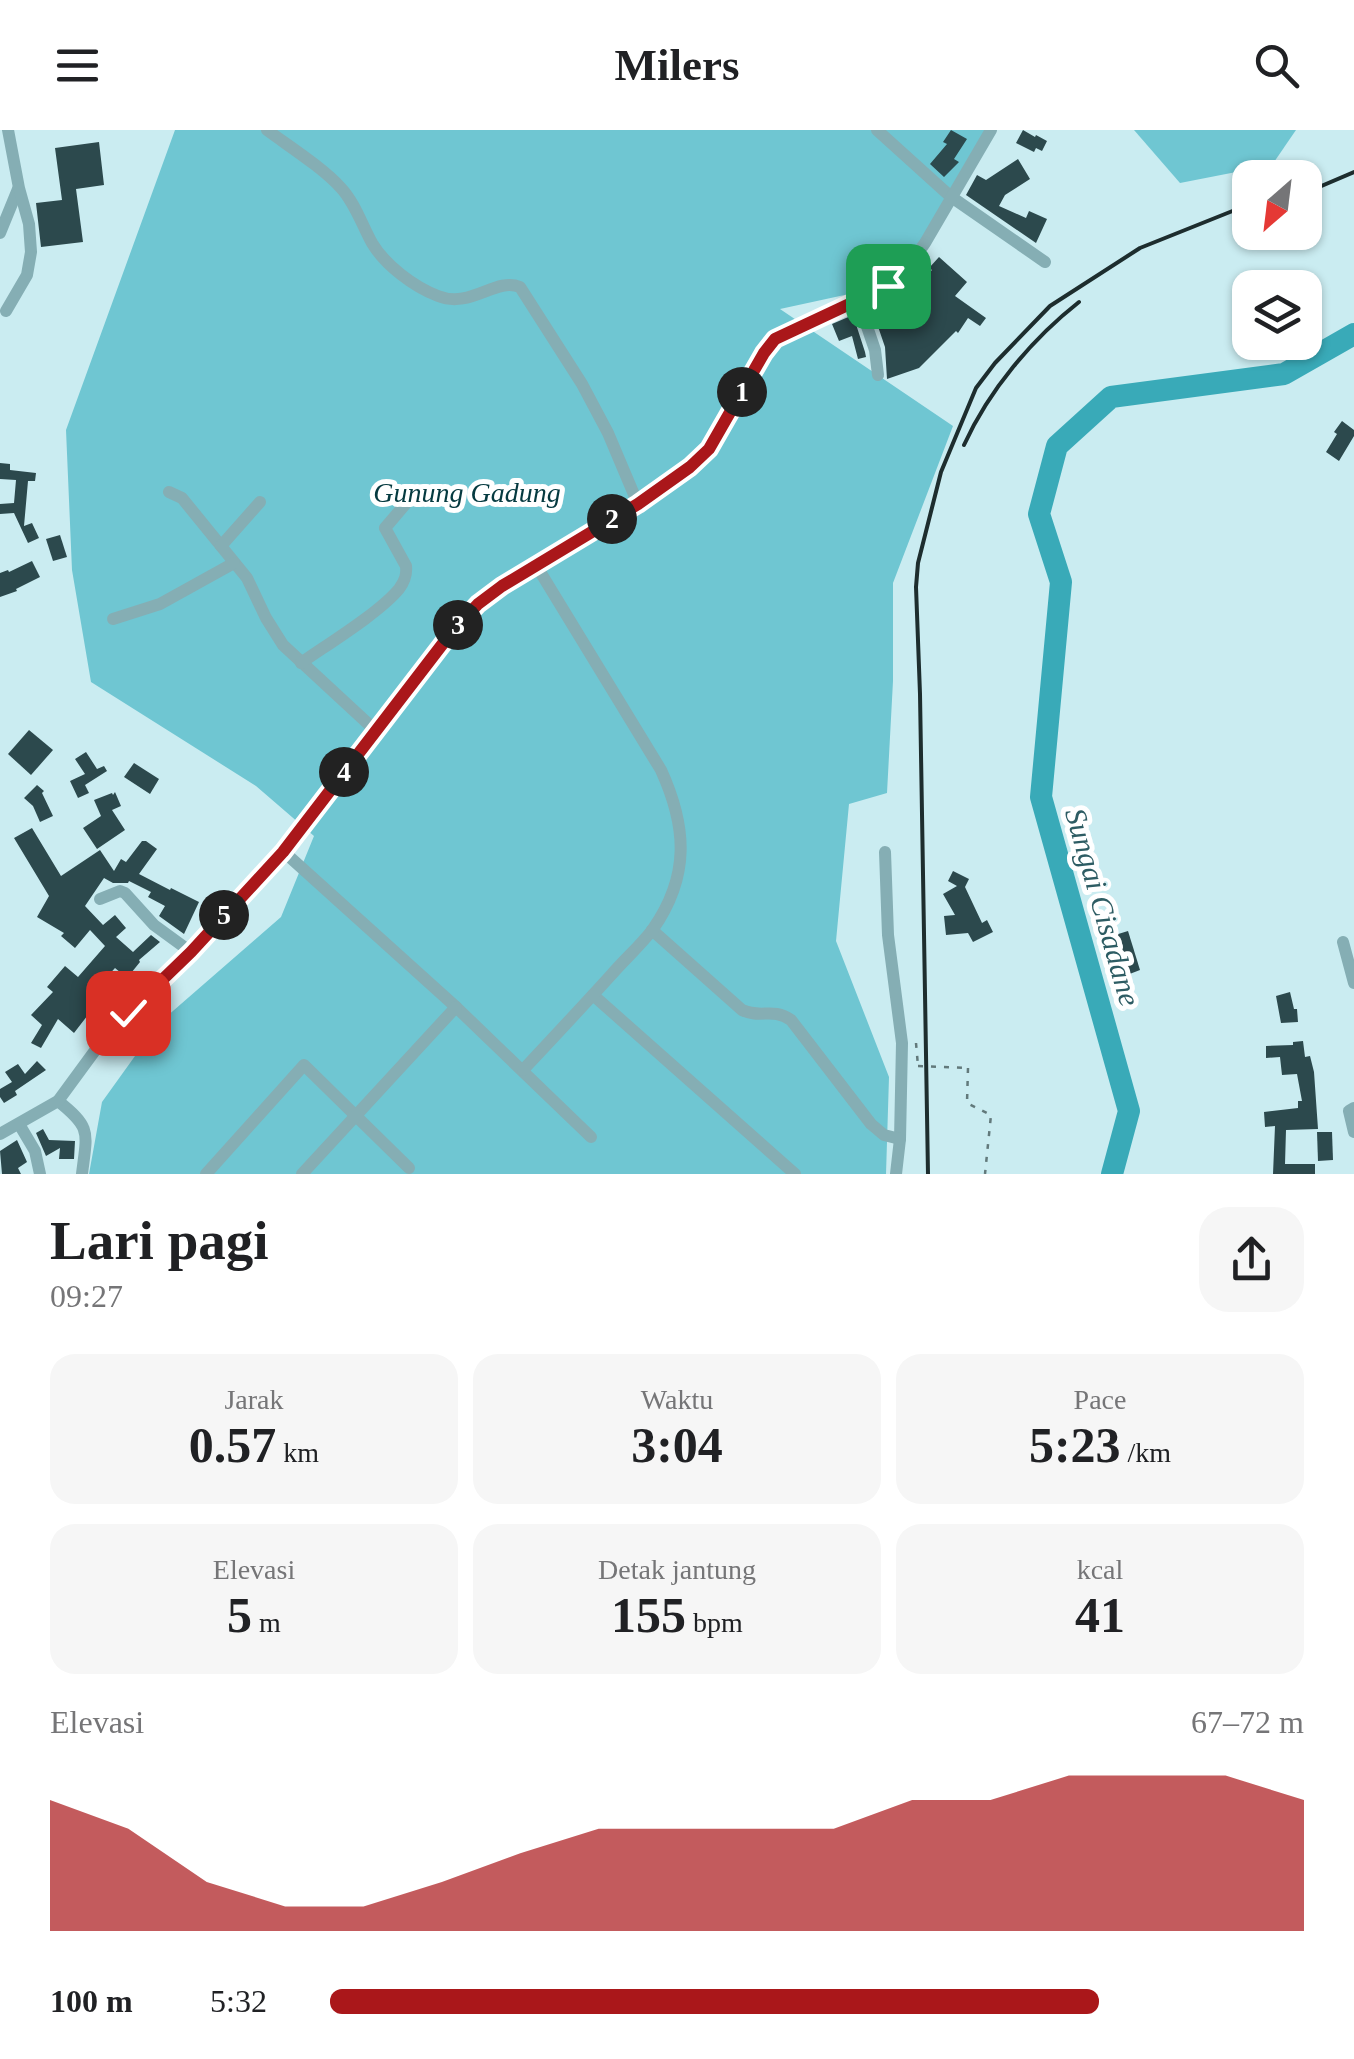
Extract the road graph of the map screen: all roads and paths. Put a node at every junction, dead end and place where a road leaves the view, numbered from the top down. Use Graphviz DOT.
graph roads {
  1 [pos="8,130"];
  2 [pos="268,130"];
  3 [pos="876,130"];
  4 [pos="990,130"];
  5 [pos="19,188"];
  6 [pos="950,196"];
  7 [pos="0,233"];
  8 [pos="1045,262"];
  9 [pos="858,300"];
  10 [pos="6,310"];
  11 [pos="878,375"];
  12 [pos="169,492"];
  13 [pos="260,502"];
  14 [pos="408,502"];
  15 [pos="638,504"];
  16 [pos="221,546"];
  17 [pos="234,563"];
  18 [pos="536,565"];
  19 [pos="112,619"];
  20 [pos="301,664"];
  21 [pos="376,732"];
  22 [pos="283,852"];
  23 [pos="885,852"];
  24 [pos="100,899"];
  25 [pos="652,930"];
  26 [pos="1343,942"];
  27 [pos="191,952"];
  28 [pos="1354,982"];
  29 [pos="593,995"];
  30 [pos="456,1007"];
  31 [pos="918,1066"];
  32 [pos="524,1070"];
  33 [pos="58,1101"];
  34 [pos="1354,1108"];
  35 [pos="354,1116"];
  36 [pos="19,1124"];
  37 [pos="1354,1132"];
  38 [pos="0,1134"];
  39 [pos="591,1137"];
  40 [pos="900,1140"];
  41 [pos="409,1168"];
  42 [pos="40,1174"];
  43 [pos="82,1174"];
  44 [pos="206,1174"];
  45 [pos="302,1174"];
  46 [pos="794,1174"];
  47 [pos="896,1174"];
  48 [pos="985,1174"];
  1 -- 5 [label="street"];
  2 -- 15 [label="street"];
  3 -- 6 [label="street"];
  4 -- 6 [label="street"];
  5 -- 7 [label="street"];
  5 -- 10 [label="street"];
  6 -- 8 [label="street"];
  6 -- 9 [label="street"];
  9 -- 11 [label="street"];
  9 -- 15 [label="street"];
  12 -- 16 [label="street"];
  13 -- 16 [label="street"];
  14 -- 20 [label="street"];
  15 -- 18 [label="street"];
  16 -- 17 [label="street"];
  17 -- 19 [label="street"];
  17 -- 20 [label="street"];
  18 -- 21 [label="street"];
  18 -- 25 [label="street"];
  20 -- 21 [label="street"];
  21 -- 22 [label="street"];
  22 -- 27 [label="street"];
  22 -- 30 [label="street"];
  23 -- 40 [label="street"];
  24 -- 27 [label="street"];
  25 -- 29 [label="street"];
  25 -- 40 [label="street"];
  26 -- 28 [label="street"];
  27 -- 33 [label="street"];
  29 -- 32 [label="street"];
  29 -- 46 [label="street"];
  30 -- 32 [label="street"];
  30 -- 35 [label="street"];
  31 -- 48 [label="path, bridge"];
  32 -- 39 [label="street"];
  33 -- 36 [label="street"];
  33 -- 43 [label="street"];
  34 -- 37 [label="street"];
  35 -- 41 [label="street"];
  35 -- 44 [label="street"];
  35 -- 45 [label="street"];
  36 -- 38 [label="street"];
  36 -- 42 [label="street"];
  40 -- 47 [label="street"];
}
